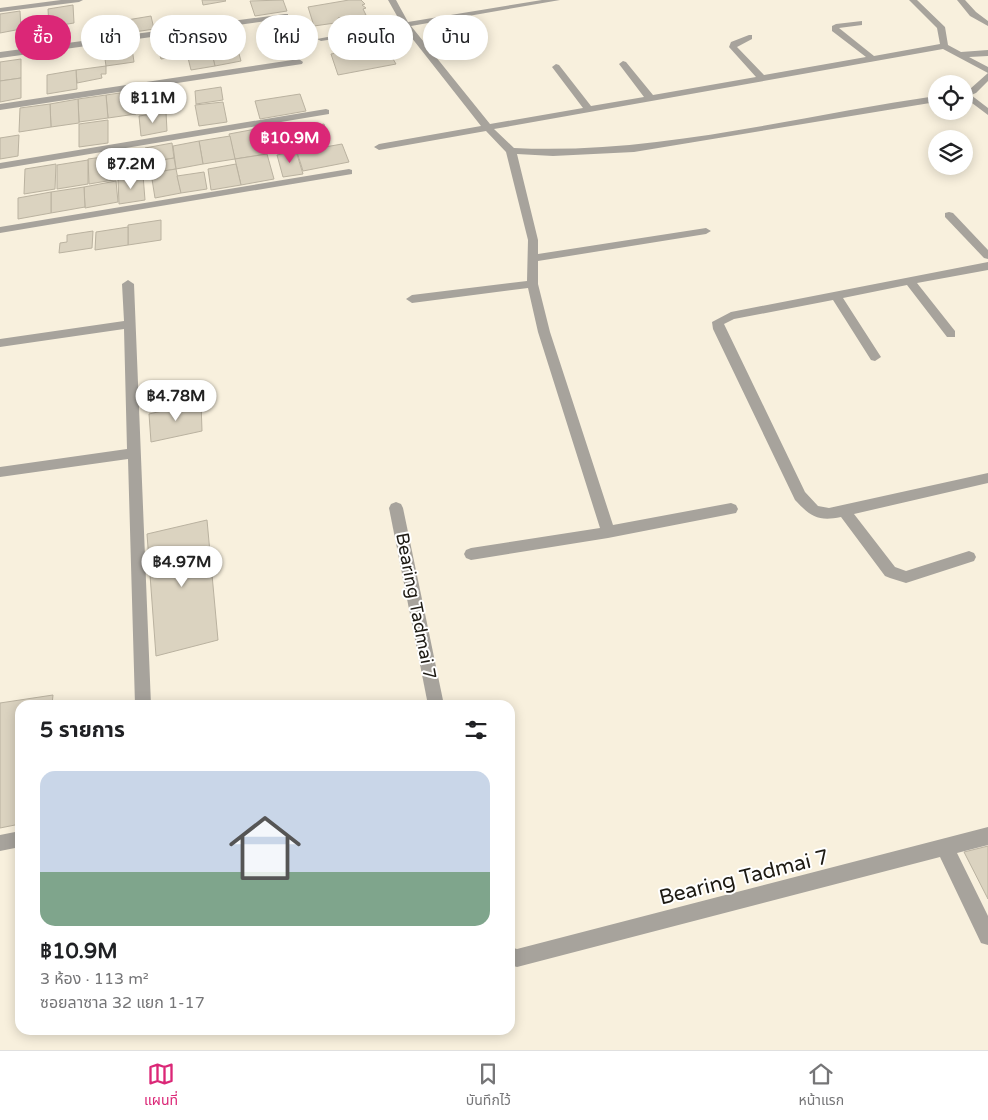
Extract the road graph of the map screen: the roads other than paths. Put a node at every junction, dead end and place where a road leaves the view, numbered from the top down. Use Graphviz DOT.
graph roads {
  1 [pos="79,0"];
  2 [pos="392,0"];
  3 [pos="556,0"];
  4 [pos="913,0"];
  5 [pos="961,0"];
  6 [pos="0,10"];
  7 [pos="400,15"];
  8 [pos="256,20"];
  9 [pos="859,23"];
  10 [pos="413,24"];
  11 [pos="988,24"];
  12 [pos="413,34"];
  13 [pos="749,37"];
  14 [pos="328,38"];
  15 [pos="321,39"];
  16 [pos="944,46"];
  17 [pos="988,53"];
  18 [pos="0,55"];
  19 [pos="960,55"];
  20 [pos="873,59"];
  21 [pos="299,62"];
  22 [pos="623,64"];
  23 [pos="556,67"];
  24 [pos="987,71"];
  25 [pos="762,78"];
  26 [pos="973,91"];
  27 [pos="650,98"];
  28 [pos="928,100"];
  29 [pos="973,101"];
  30 [pos="0,106"];
  31 [pos="588,109"];
  32 [pos="326,112"];
  33 [pos="988,112"];
  34 [pos="487,127"];
  35 [pos="379,147"];
  36 [pos="511,151"];
  37 [pos="0,166"];
  38 [pos="349,172"];
  39 [pos="949,214"];
  40 [pos="0,230"];
  41 [pos="706,230"];
  42 [pos="988,256"];
  43 [pos="532,258"];
  44 [pos="988,266"];
  45 [pos="909,281"];
  46 [pos="128,284"];
  47 [pos="532,284"];
  48 [pos="835,295"];
  49 [pos="412,298"];
  50 [pos="129,324"];
  51 [pos="950,334"];
  52 [pos="0,342"];
  53 [pos="875,357"];
  54 [pos="134,453"];
  55 [pos="0,472"];
  56 [pos="988,478"];
  57 [pos="396,508"];
  58 [pos="730,509"];
  59 [pos="844,511"];
  60 [pos="608,532"];
  61 [pos="471,554"];
  62 [pos="969,557"];
  63 [pos="143,700"];
  64 [pos="435,700"];
  65 [pos="988,836"];
  66 [pos="15,840"];
  67 [pos="0,844"];
  68 [pos="945,848"];
  69 [pos="988,936"];
  70 [pos="515,957"];
  1 -- 6 [label="street"];
  2 -- 7 [label="street"];
  3 -- 10 [label="street"];
  4 -- 16 [label="street"];
  5 -- 11 [label="lane"];
  8 -- 18 [label="street"];
  9 -- 20 [label="street"];
  12 -- 34 [label="street"];
  13 -- 25 [label="street"];
  14 -- 15 [label="street"];
  16 -- 19 [label="street"];
  16 -- 20 [label="street"];
  17 -- 19 [label="street"];
  19 -- 24 [label="street"];
  20 -- 25 [label="street"];
  21 -- 30 [label="street"];
  22 -- 27 [label="street"];
  23 -- 31 [label="street"];
  24 -- 26 [label="street"];
  25 -- 27 [label="street"];
  27 -- 31 [label="street"];
  28 -- 36 [label="street"];
  29 -- 33 [label="street"];
  31 -- 34 [label="street"];
  32 -- 37 [label="street"];
  34 -- 35 [label="street"];
  34 -- 36 [label="street"];
  36 -- 43 [label="street"];
  38 -- 40 [label="street"];
  39 -- 42 [label="street"];
  41 -- 43 [label="street"];
  43 -- 47 [label="street"];
  44 -- 45 [label="street"];
  45 -- 48 [label="street"];
  45 -- 51 [label="street"];
  46 -- 50 [label="street"];
  47 -- 49 [label="street"];
  47 -- 60 [label="street"];
  48 -- 53 [label="street"];
  48 -- 59 [label="street"];
  50 -- 52 [label="street"];
  50 -- 54 [label="street"];
  54 -- 55 [label="street"];
  54 -- 63 [label="street"];
  56 -- 59 [label="street"];
  57 -- 64 [label="street, Bearing Tadmai 7"];
  58 -- 60 [label="street"];
  59 -- 62 [label="street"];
  60 -- 61 [label="street"];
  65 -- 68 [label="street, Bearing Tadmai 7"];
  66 -- 67 [label="lane"];
  68 -- 69 [label="street"];
  68 -- 70 [label="street, Bearing Tadmai 7"];
}
